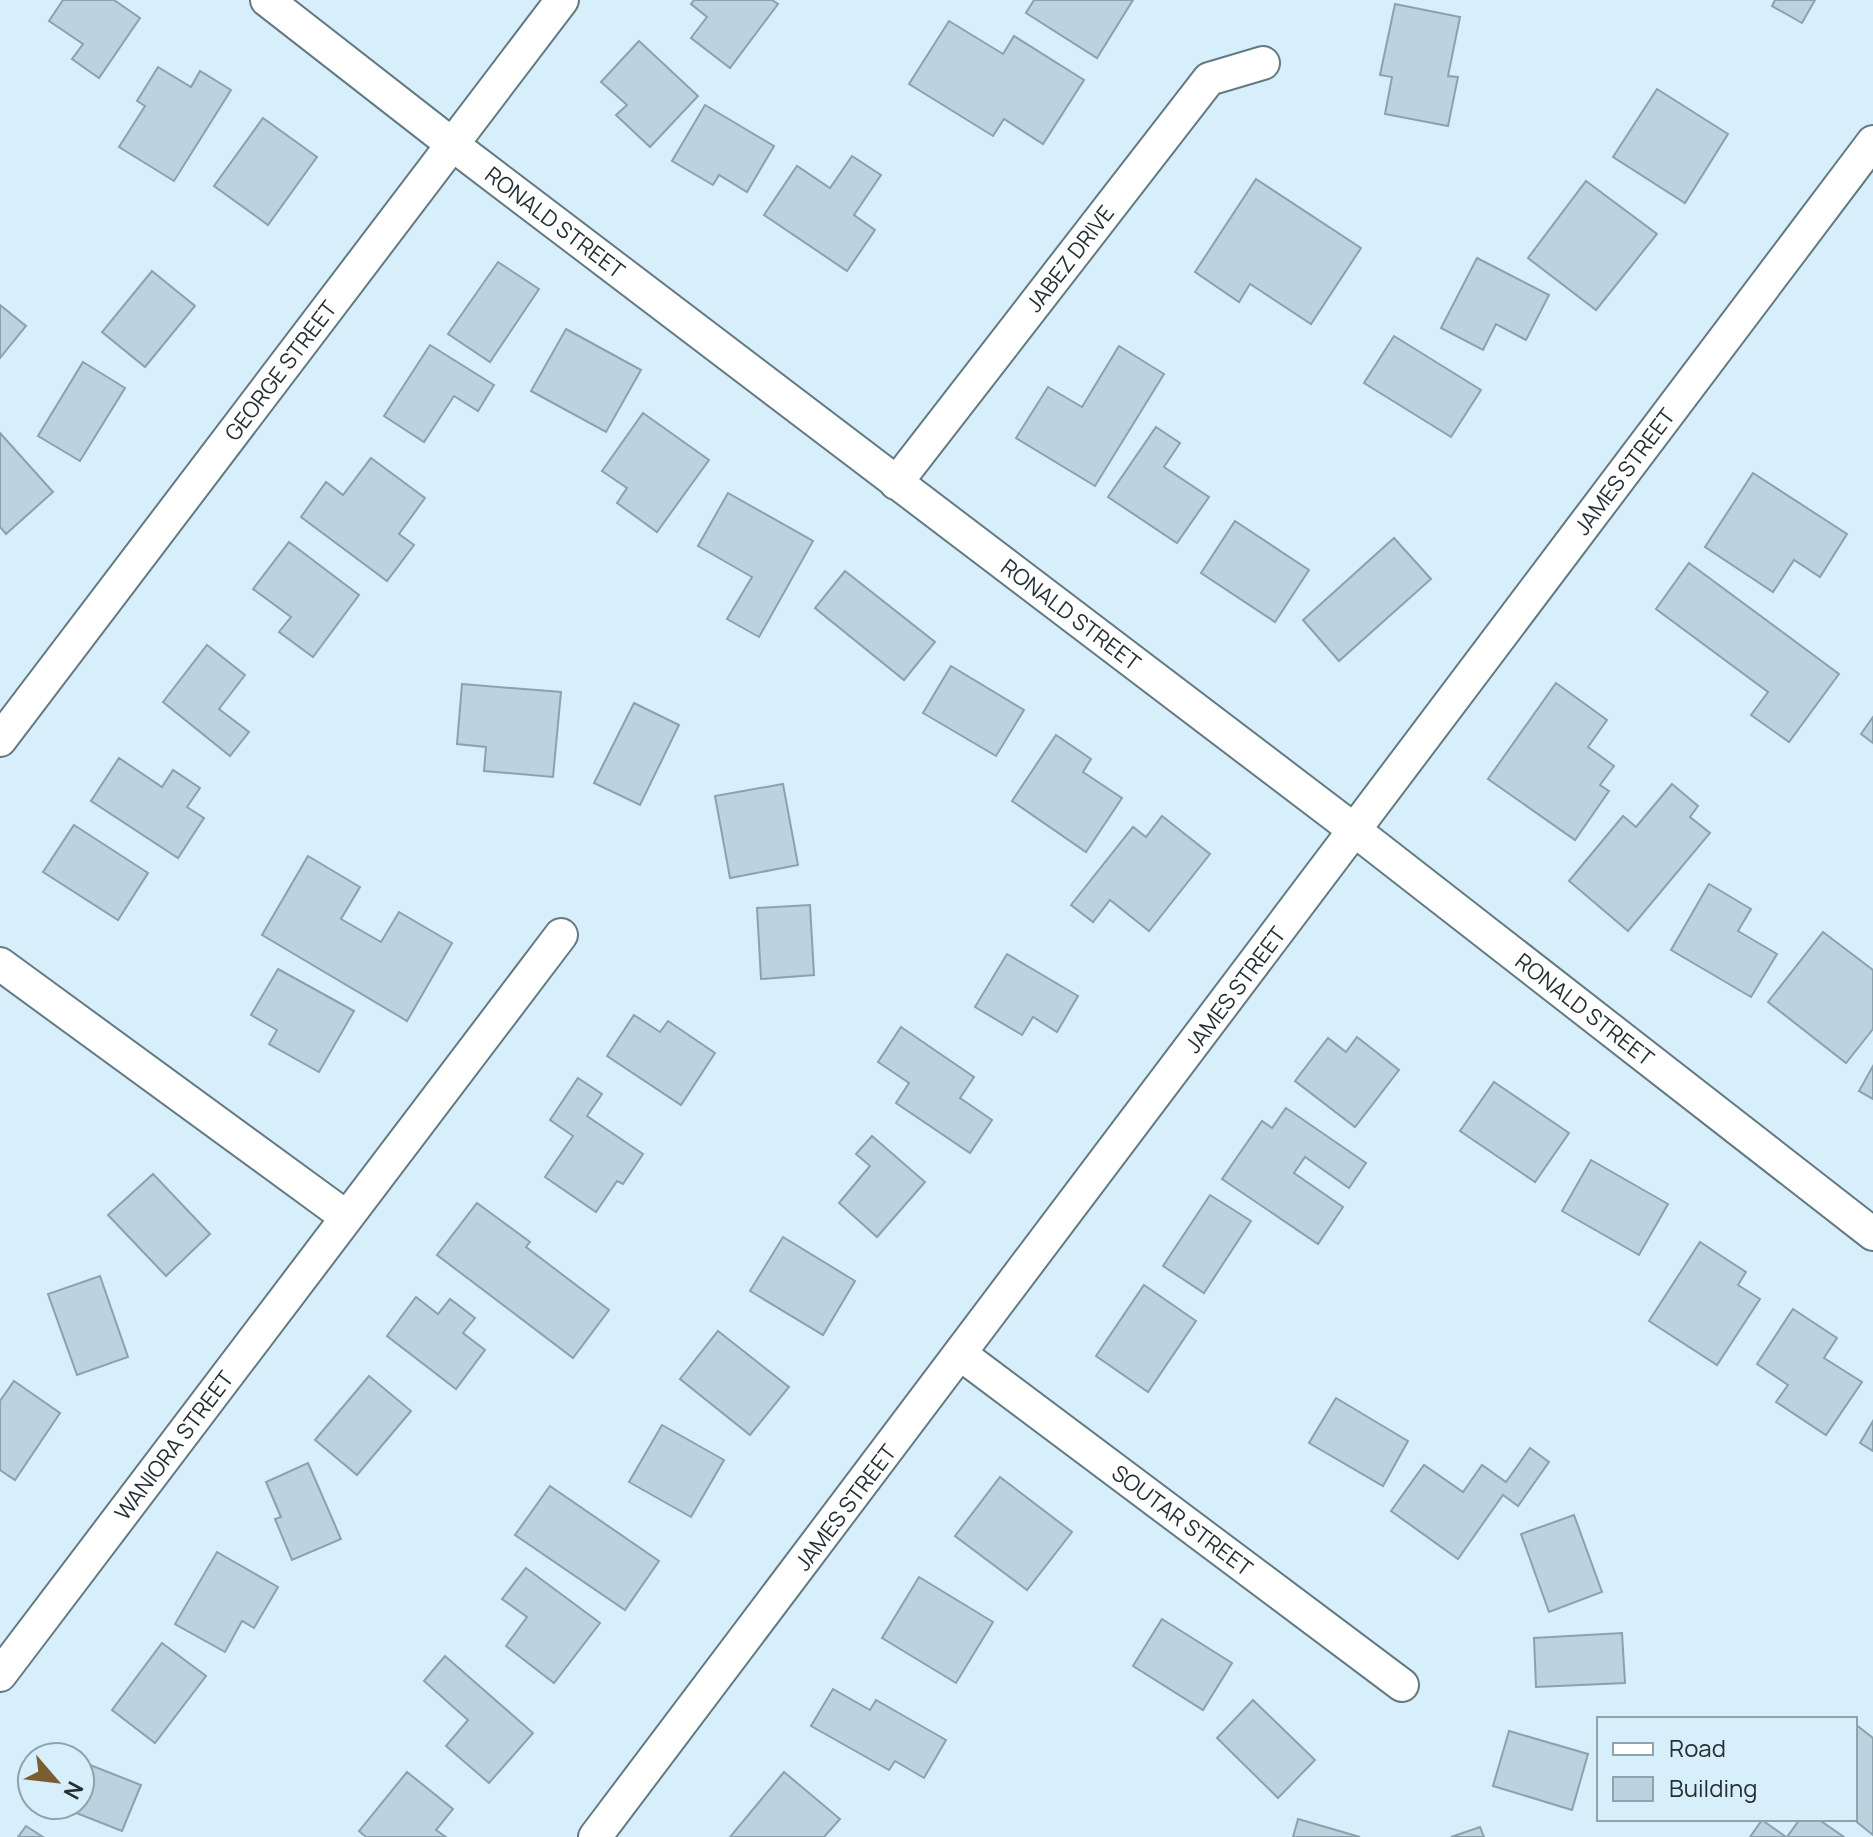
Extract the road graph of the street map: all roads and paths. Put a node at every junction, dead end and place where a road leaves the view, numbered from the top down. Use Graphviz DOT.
graph roads {
  1 [pos="267,0"];
  2 [pos="562,0"];
  3 [pos="1263,63"];
  4 [pos="1873,142"];
  5 [pos="453,145"];
  6 [pos="896,483"];
  7 [pos="0,740"];
  8 [pos="1353,829"];
  9 [pos="561,935"];
  10 [pos="0,964"];
  11 [pos="345,1216"];
  12 [pos="1873,1234"];
  13 [pos="963,1356"];
  14 [pos="0,1675"];
  15 [pos="1402,1685"];
  16 [pos="595,1837"];
  1 -- 5 [label="street, RONALD STREET"];
  2 -- 5 [label="street, GEORGE STREET"];
  3 -- 6 [label="street, JABEZ DRIVE"];
  4 -- 8 [label="street, JAMES STREET"];
  5 -- 6 [label="street, RONALD STREET"];
  5 -- 7 [label="street, GEORGE STREET"];
  6 -- 8 [label="street, RONALD STREET"];
  8 -- 12 [label="street, RONALD STREET"];
  8 -- 13 [label="street, JAMES STREET"];
  9 -- 11 [label="street, WANIORA STREET"];
  10 -- 11 [label="street"];
  11 -- 14 [label="street, WANIORA STREET"];
  13 -- 15 [label="street, SOUTAR STREET"];
  13 -- 16 [label="street, JAMES STREET"];
}
